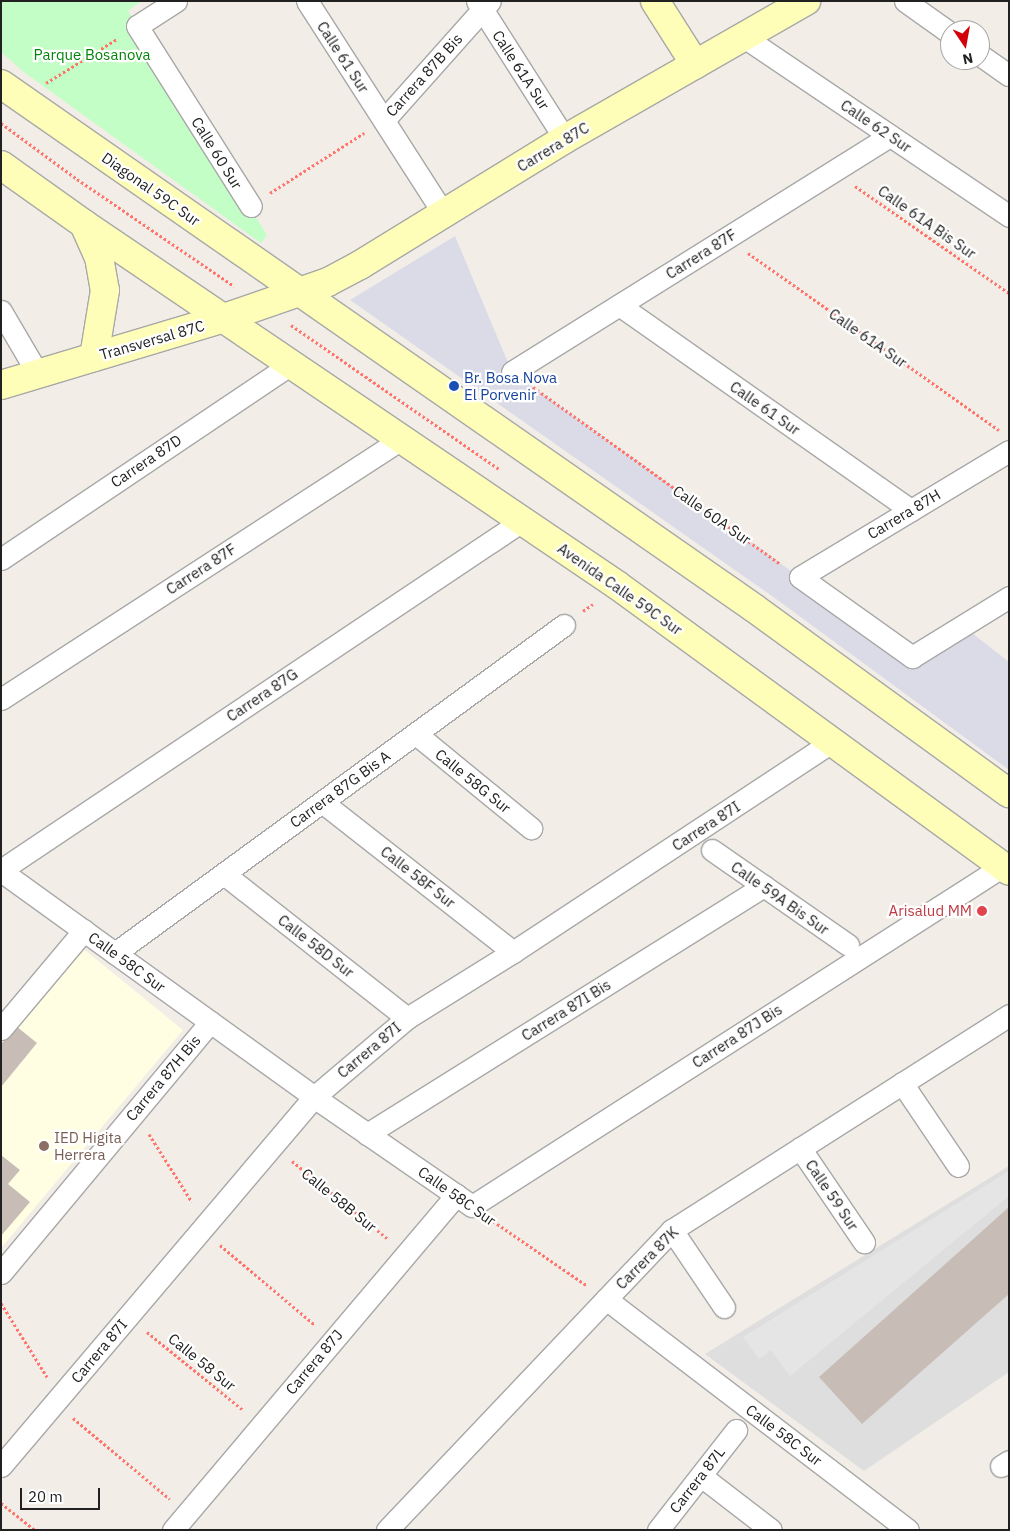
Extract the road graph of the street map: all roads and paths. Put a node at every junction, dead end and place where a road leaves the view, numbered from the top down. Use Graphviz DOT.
graph roads {
  1 [pos="176,1"];
  2 [pos="307,1"];
  3 [pos="655,1"];
  4 [pos="806,1"];
  5 [pos="905,1"];
  6 [pos="483,4"];
  7 [pos="137,26"];
  8 [pos="940,26"];
  9 [pos="744,37"];
  10 [pos="990,62"];
  11 [pos="695,64"];
  12 [pos="1009,75"];
  13 [pos="1,84"];
  14 [pos="39,87"];
  15 [pos="384,120"];
  16 [pos="1,123"];
  17 [pos="890,136"];
  18 [pos="565,139"];
  19 [pos="1,164"];
  20 [pos="832,170"];
  21 [pos="251,206"];
  22 [pos="444,214"];
  23 [pos="1009,216"];
  24 [pos="84,224"];
  25 [pos="727,239"];
  26 [pos="236,288"];
  27 [pos="301,293"];
  28 [pos="1009,293"];
  29 [pos="619,305"];
  30 [pos="1,311"];
  31 [pos="224,318"];
  32 [pos="94,357"];
  33 [pos="291,364"];
  34 [pos="512,372"];
  35 [pos="38,374"];
  36 [pos="1,385"];
  37 [pos="1001,431"];
  38 [pos="402,439"];
  39 [pos="1009,451"];
  40 [pos="912,510"];
  41 [pos="522,521"];
  42 [pos="1,559"];
  43 [pos="800,577"];
  44 [pos="1009,597"];
  45 [pos="564,625"];
  46 [pos="1,699"];
  47 [pos="416,734"];
  48 [pos="832,742"];
  49 [pos="1009,793"];
  50 [pos="322,802"];
  51 [pos="531,828"];
  52 [pos="712,850"];
  53 [pos="1006,868"];
  54 [pos="1,870"];
  55 [pos="224,874"];
  56 [pos="764,886"];
  57 [pos="84,930"];
  58 [pos="848,946"];
  59 [pos="513,952"];
  60 [pos="116,953"];
  61 [pos="407,1018"];
  62 [pos="1008,1018"];
  63 [pos="210,1022"];
  64 [pos="1,1029"];
  65 [pos="902,1083"];
  66 [pos="314,1097"];
  67 [pos="367,1134"];
  68 [pos="272,1146"];
  69 [pos="800,1148"];
  70 [pos="958,1166"];
  71 [pos="464,1200"];
  72 [pos="672,1230"];
  73 [pos="864,1242"];
  74 [pos="406,1254"];
  75 [pos="1,1273"];
  76 [pos="606,1299"];
  77 [pos="1,1303"];
  78 [pos="724,1307"];
  79 [pos="128,1316"];
  80 [pos="59,1398"];
  81 [pos="261,1425"];
  82 [pos="736,1430"];
  83 [pos="1,1466"];
  84 [pos="701,1476"];
  85 [pos="1,1503"];
  86 [pos="187,1513"];
  87 [pos="35,1530"];
  88 [pos="173,1530"];
  89 [pos="387,1530"];
  90 [pos="658,1530"];
  91 [pos="771,1530"];
  92 [pos="908,1530"];
  1 -- 7 [label="street"];
  2 -- 15 [label="street, Calle 61 Sur"];
  3 -- 11 [label="main road"];
  4 -- 9 [label="main road, Carrera 87C"];
  5 -- 8 [label="street"];
  6 -- 15 [label="street, Carrera 87B Bis"];
  6 -- 18 [label="street, Calle 61A Sur"];
  7 -- 14 [label="path"];
  7 -- 21 [label="street, Calle 60 Sur"];
  9 -- 11 [label="main road, Carrera 87C"];
  9 -- 17 [label="street, Calle 62 Sur"];
  10 -- 12 [label="street"];
  11 -- 18 [label="main road, Carrera 87C"];
  13 -- 27 [label="main road, Diagonal 59C Sur"];
  15 -- 21 [label="path, Carrera 87B Bis"];
  15 -- 22 [label="street, Calle 61 Sur"];
  16 -- 26 [label="path"];
  17 -- 20 [label="street, Carrera 87F"];
  17 -- 23 [label="street, Calle 62 Sur"];
  18 -- 22 [label="main road, Carrera 87C"];
  19 -- 24 [label="main road"];
  20 -- 25 [label="street, Carrera 87F"];
  20 -- 28 [label="path, Calle 61A Bis Sur"];
  22 -- 27 [label="main road, Carrera 87C"];
  24 -- 31 [label="main road"];
  24 -- 32 [label="main road"];
  25 -- 29 [label="street, Carrera 87F"];
  25 -- 37 [label="path, Calle 61A Sur"];
  27 -- 31 [label="main road, Transversal 87C"];
  27 -- 49 [label="main road"];
  29 -- 34 [label="street, Carrera 87F"];
  29 -- 40 [label="street, Calle 61 Sur"];
  30 -- 35 [label="street"];
  31 -- 32 [label="main road, Transversal 87C"];
  31 -- 33 [label="main road, Avenida Calle 59C Sur"];
  32 -- 35 [label="main road, Transversal 87C"];
  33 -- 38 [label="main road, Avenida Calle 59C Sur"];
  33 -- 42 [label="street, Carrera 87D"];
  34 -- 43 [label="path, Calle 60A Sur"];
  35 -- 36 [label="main road, Transversal 87C"];
  38 -- 41 [label="main road, Avenida Calle 59C Sur"];
  38 -- 46 [label="street, Carrera 87F"];
  39 -- 40 [label="street, Carrera 87H"];
  40 -- 43 [label="street, Carrera 87H"];
  41 -- 48 [label="main road, Avenida Calle 59C Sur"];
  41 -- 54 [label="street, Carrera 87G"];
  43 -- 44 [label="street"];
  45 -- 47 [label="street, Carrera 87G Bis A"];
  47 -- 50 [label="street, Carrera 87G Bis A"];
  47 -- 51 [label="street, Calle 58G Sur"];
  48 -- 53 [label="main road, Avenida Calle 59C Sur"];
  48 -- 59 [label="street, Carrera 87I"];
  50 -- 55 [label="street, Carrera 87G Bis A"];
  50 -- 59 [label="street, Calle 58F Sur"];
  52 -- 56 [label="street, Calle 59A Bis Sur"];
  53 -- 71 [label="street, Carrera 87J Bis"];
  54 -- 57 [label="street, Calle 58C Sur"];
  55 -- 60 [label="street, Carrera 87G Bis A"];
  55 -- 61 [label="street, Calle 58D Sur"];
  56 -- 58 [label="street, Calle 59A Bis Sur"];
  56 -- 67 [label="street, Carrera 87I Bis"];
  57 -- 60 [label="street, Calle 58C Sur"];
  57 -- 64 [label="street"];
  59 -- 61 [label="street, Carrera 87I"];
  60 -- 63 [label="street, Calle 58C Sur"];
  61 -- 66 [label="street, Carrera 87I"];
  62 -- 65 [label="street, Carrera 87K"];
  63 -- 66 [label="street, Calle 58C Sur"];
  63 -- 75 [label="street, Carrera 87H Bis"];
  65 -- 69 [label="street, Carrera 87K"];
  65 -- 70 [label="street"];
  66 -- 67 [label="street, Calle 58C Sur"];
  66 -- 68 [label="street, Carrera 87I"];
  67 -- 71 [label="street, Calle 58C Sur"];
  68 -- 74 [label="path, Calle 58B Sur"];
  68 -- 79 [label="street, Carrera 87I"];
  69 -- 72 [label="street, Carrera 87K"];
  69 -- 73 [label="street, Calle 59 Sur"];
  71 -- 74 [label="street, Carrera 87J"];
  71 -- 76 [label="path, Calle 58C Sur"];
  72 -- 76 [label="street, Carrera 87K"];
  72 -- 78 [label="street"];
  74 -- 81 [label="street, Carrera 87J"];
  76 -- 89 [label="street, Carrera 87K"];
  76 -- 92 [label="street, Calle 58C Sur"];
  77 -- 80 [label="path"];
  79 -- 80 [label="street, Carrera 87I"];
  79 -- 81 [label="path, Calle 58 Sur"];
  80 -- 83 [label="street, Carrera 87I"];
  80 -- 86 [label="path"];
  81 -- 86 [label="street, Carrera 87J"];
  82 -- 84 [label="street, Carrera 87L"];
  84 -- 90 [label="street, Carrera 87L"];
  84 -- 91 [label="street"];
  85 -- 87 [label="path"];
  86 -- 88 [label="street, Carrera 87J"];
}
